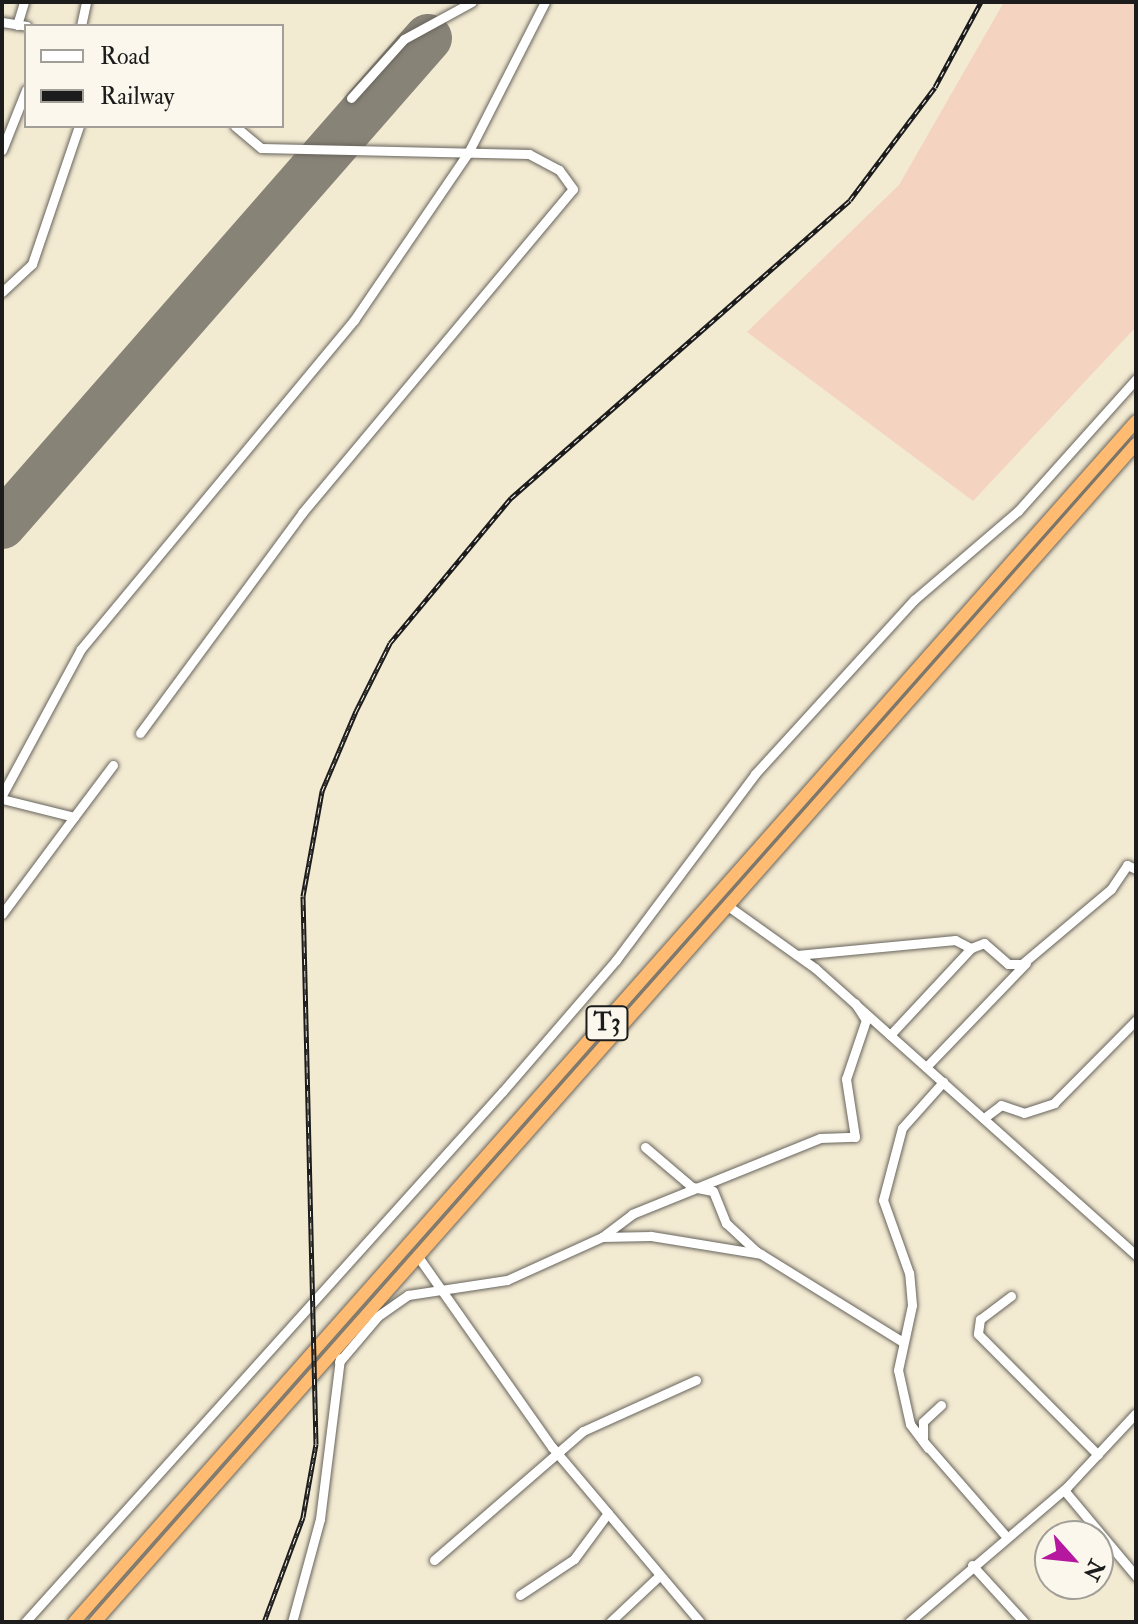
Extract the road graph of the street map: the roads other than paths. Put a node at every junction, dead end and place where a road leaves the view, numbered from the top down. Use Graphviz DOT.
graph roads {
  1 [pos="24,2"];
  2 [pos="86,2"];
  3 [pos="472,2"];
  4 [pos="545,2"];
  5 [pos="2,22"];
  6 [pos="81,24"];
  7 [pos="22,25"];
  8 [pos="24,95"];
  9 [pos="351,98"];
  10 [pos="78,128"];
  11 [pos="237,128"];
  12 [pos="2,150"];
  13 [pos="468,153"];
  14 [pos="2,292"];
  15 [pos="1136,379"];
  16 [pos="1136,421"];
  17 [pos="1136,444"];
  18 [pos="140,733"];
  19 [pos="113,765"];
  20 [pos="2,797"];
  21 [pos="74,817"];
  22 [pos="1136,869"];
  23 [pos="728,906"];
  24 [pos="2,914"];
  25 [pos="971,948"];
  26 [pos="797,955"];
  27 [pos="1031,957"];
  28 [pos="855,1003"];
  29 [pos="1136,1020"];
  30 [pos="890,1035"];
  31 [pos="926,1067"];
  32 [pos="943,1082"];
  33 [pos="984,1118"];
  34 [pos="645,1147"];
  35 [pos="707,1189"];
  36 [pos="602,1237"];
  37 [pos="761,1254"];
  38 [pos="1136,1255"];
  39 [pos="419,1258"];
  40 [pos="436,1291"];
  41 [pos="1011,1296"];
  42 [pos="903,1342"];
  43 [pos="340,1346"];
  44 [pos="339,1362"];
  45 [pos="696,1380"];
  46 [pos="941,1405"];
  47 [pos="1136,1413"];
  48 [pos="928,1448"];
  49 [pos="557,1452"];
  50 [pos="1098,1455"];
  51 [pos="1064,1490"];
  52 [pos="608,1513"];
  53 [pos="1004,1534"];
  54 [pos="434,1560"];
  55 [pos="972,1565"];
  56 [pos="659,1576"];
  57 [pos="1136,1576"];
  58 [pos="520,1595"];
  59 [pos="25,1622"];
  60 [pos="74,1622"];
  61 [pos="95,1622"];
  62 [pos="292,1622"];
  63 [pos="610,1622"];
  64 [pos="700,1622"];
  65 [pos="909,1622"];
  66 [pos="1024,1622"];
  1 -- 7 [label="street"];
  2 -- 6 [label="street"];
  3 -- 9 [label="street"];
  4 -- 13 [label="street"];
  5 -- 7 [label="street"];
  8 -- 12 [label="street"];
  10 -- 14 [label="street"];
  11 -- 13 [label="street"];
  13 -- 18 [label="street"];
  13 -- 20 [label="street"];
  15 -- 59 [label="street"];
  16 -- 60 [label="highway, T3"];
  17 -- 23 [label="highway, T3"];
  19 -- 21 [label="street"];
  20 -- 21 [label="street"];
  21 -- 24 [label="street"];
  22 -- 27 [label="street"];
  23 -- 26 [label="street"];
  23 -- 39 [label="highway, T3"];
  25 -- 26 [label="street"];
  25 -- 27 [label="street"];
  25 -- 30 [label="street"];
  26 -- 28 [label="street"];
  27 -- 31 [label="street"];
  28 -- 30 [label="street"];
  28 -- 35 [label="street"];
  29 -- 33 [label="street"];
  30 -- 31 [label="street"];
  31 -- 32 [label="street"];
  32 -- 33 [label="street"];
  32 -- 42 [label="street"];
  33 -- 38 [label="street"];
  34 -- 35 [label="street"];
  35 -- 36 [label="street"];
  35 -- 37 [label="street"];
  36 -- 37 [label="street"];
  36 -- 40 [label="street"];
  37 -- 42 [label="street"];
  39 -- 40 [label="street"];
  39 -- 43 [label="highway, T3"];
  40 -- 44 [label="street"];
  40 -- 49 [label="street"];
  41 -- 50 [label="street"];
  42 -- 48 [label="street"];
  43 -- 44 [label="street"];
  43 -- 61 [label="highway, T3"];
  44 -- 62 [label="street"];
  45 -- 49 [label="street"];
  46 -- 48 [label="street"];
  47 -- 50 [label="street"];
  48 -- 53 [label="street"];
  49 -- 52 [label="street"];
  49 -- 54 [label="street"];
  50 -- 51 [label="street"];
  51 -- 53 [label="street"];
  51 -- 57 [label="street"];
  52 -- 56 [label="street"];
  52 -- 58 [label="street"];
  53 -- 55 [label="street"];
  55 -- 65 [label="street"];
  55 -- 66 [label="street"];
  56 -- 63 [label="street"];
  56 -- 64 [label="street"];
}
